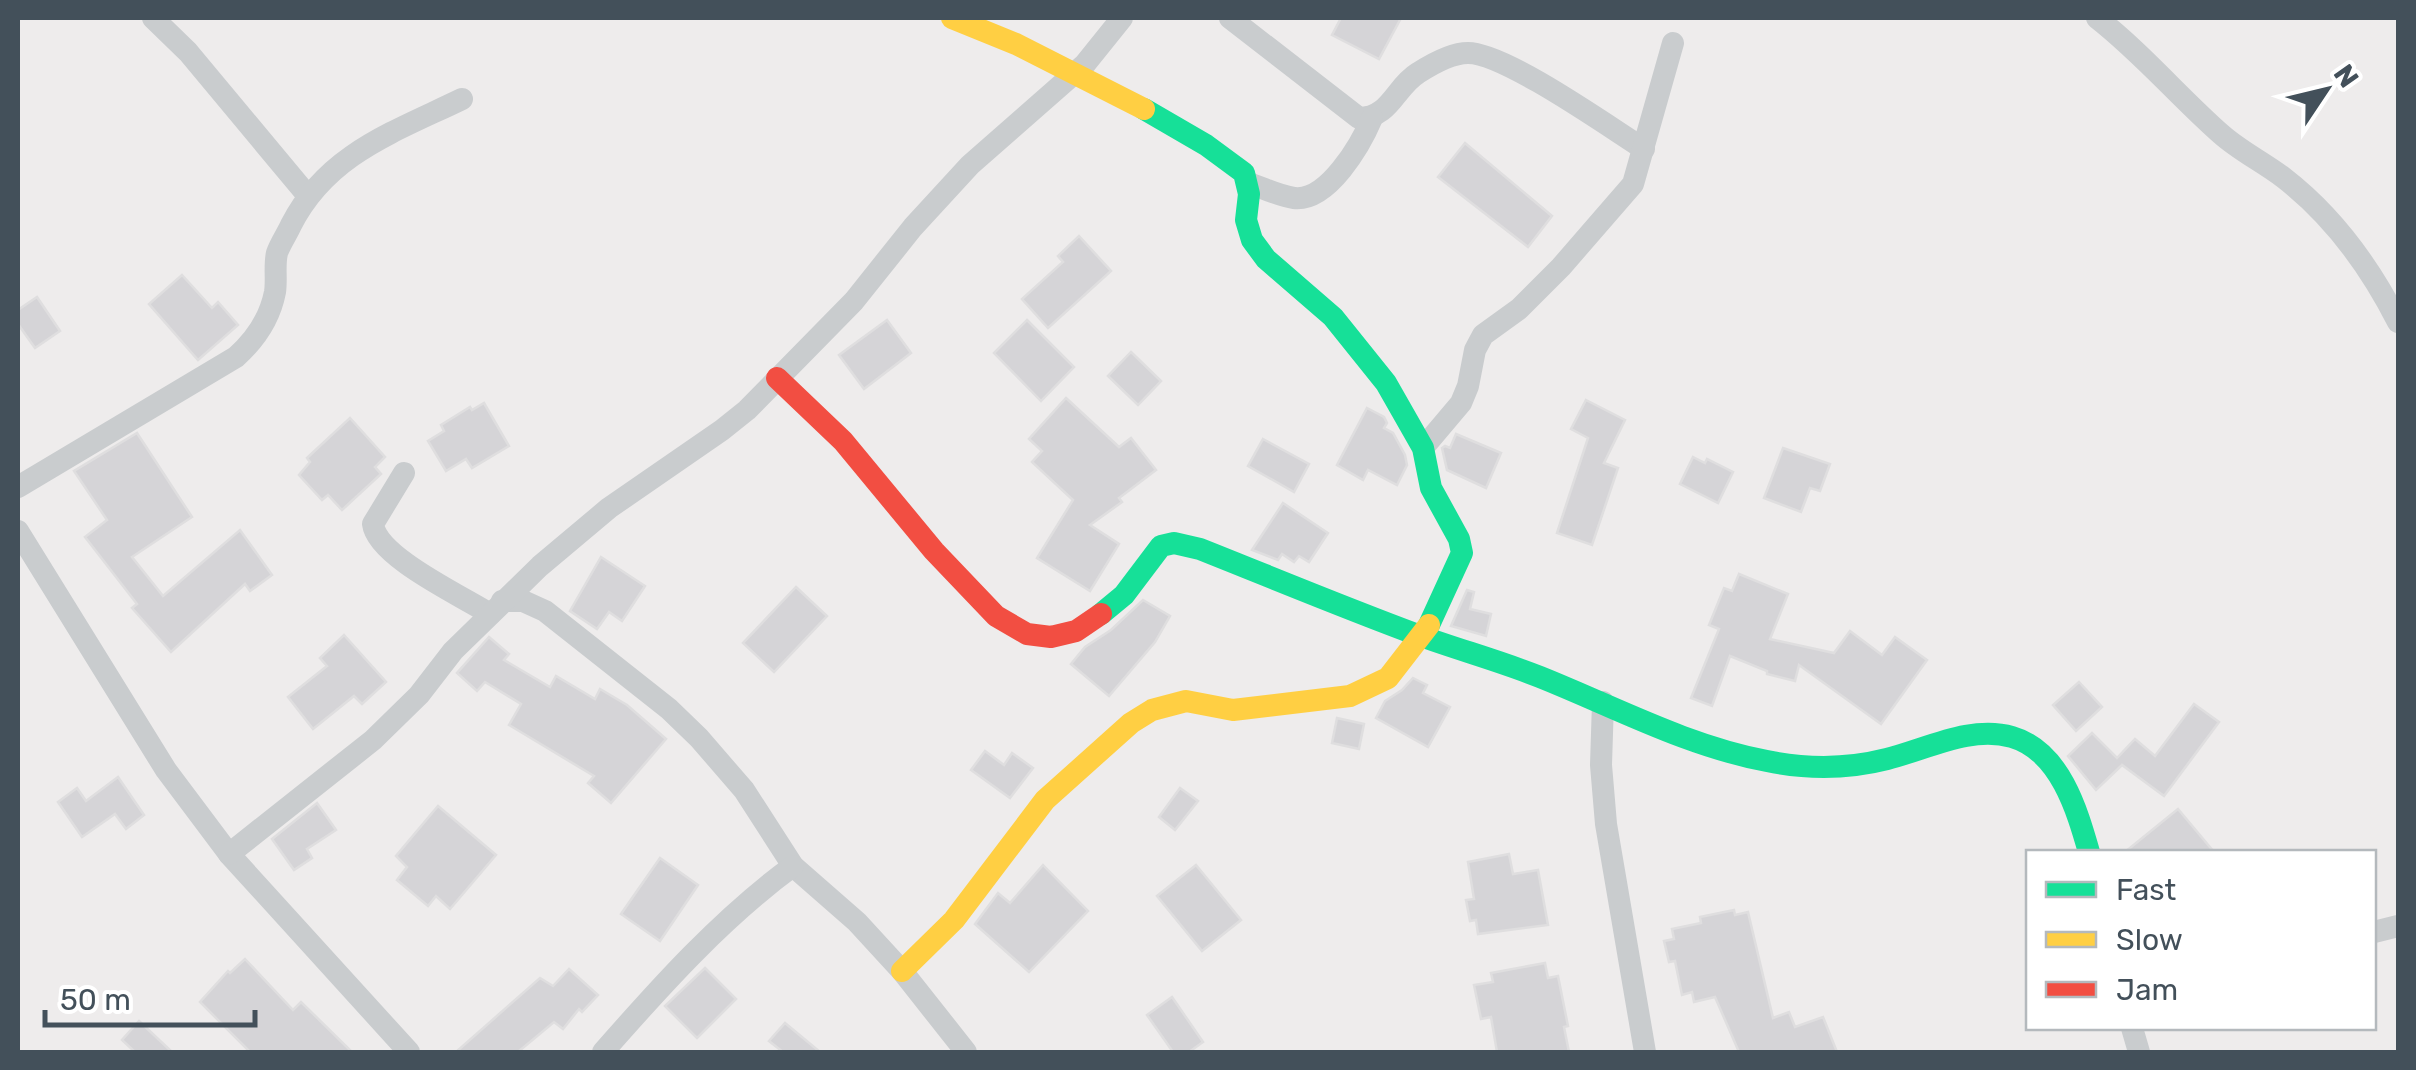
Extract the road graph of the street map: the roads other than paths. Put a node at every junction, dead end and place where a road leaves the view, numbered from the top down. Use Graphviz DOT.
graph roads {
  1 [pos="154,18"];
  2 [pos="952,18"];
  3 [pos="1122,18"];
  4 [pos="1230,18"];
  5 [pos="2098,18"];
  6 [pos="1672,42"];
  7 [pos="1073,75"];
  8 [pos="462,99"];
  9 [pos="1372,118"];
  10 [pos="1644,149"];
  11 [pos="1249,183"];
  12 [pos="308,196"];
  13 [pos="2398,322"];
  14 [pos="777,378"];
  15 [pos="1424,448"];
  16 [pos="404,473"];
  17 [pos="18,488"];
  18 [pos="18,531"];
  19 [pos="496,607"];
  20 [pos="1422,636"];
  21 [pos="1603,702"];
  22 [pos="2088,850"];
  23 [pos="229,854"];
  24 [pos="794,866"];
  25 [pos="902,972"];
  26 [pos="397,1048"];
  27 [pos="603,1052"];
  28 [pos="966,1052"];
  29 [pos="1645,1052"];
  1 -- 12 [label="street"];
  2 -- 7 [label="street"];
  3 -- 7 [label="street"];
  4 -- 9 [label="street"];
  5 -- 13 [label="street"];
  6 -- 10 [label="street"];
  7 -- 11 [label="street"];
  7 -- 14 [label="street"];
  8 -- 12 [label="street"];
  9 -- 10 [label="street"];
  9 -- 11 [label="street"];
  10 -- 15 [label="street"];
  11 -- 15 [label="street"];
  12 -- 17 [label="street"];
  14 -- 19 [label="street"];
  14 -- 20 [label="street"];
  15 -- 20 [label="street"];
  16 -- 19 [label="street"];
  18 -- 23 [label="street"];
  19 -- 23 [label="street"];
  19 -- 24 [label="street"];
  20 -- 21 [label="street"];
  20 -- 25 [label="street"];
  21 -- 22 [label="street"];
  21 -- 29 [label="street"];
  23 -- 26 [label="street"];
  24 -- 25 [label="street"];
  24 -- 27 [label="street"];
  25 -- 28 [label="street"];
}
